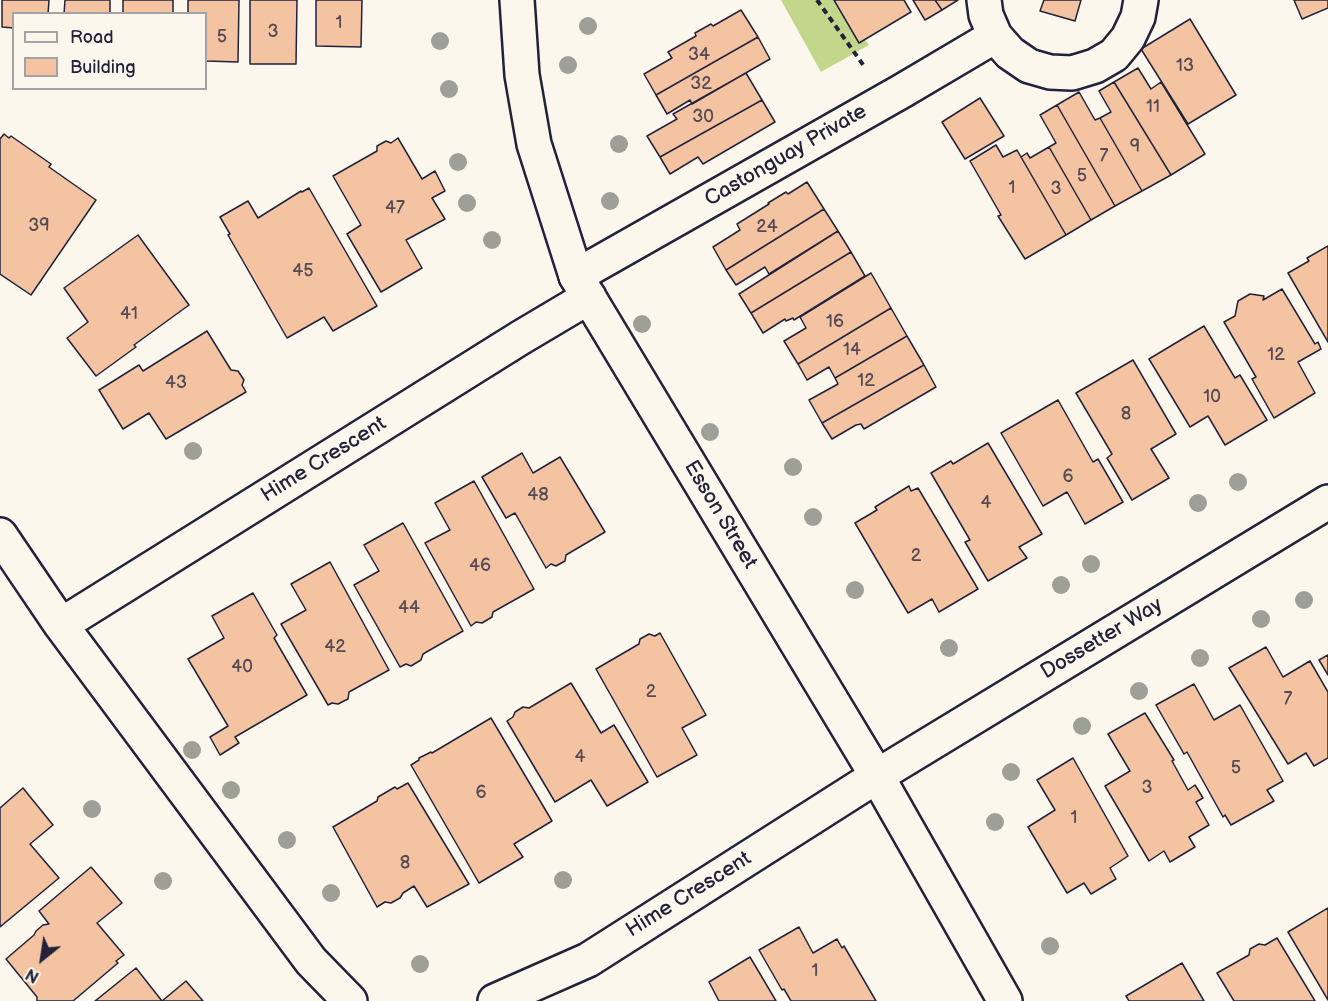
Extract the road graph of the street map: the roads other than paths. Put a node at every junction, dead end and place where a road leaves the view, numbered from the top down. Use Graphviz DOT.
graph roads {
  1 [pos="517,0"];
  2 [pos="984,0"];
  3 [pos="1141,0"];
  4 [pos="995,36"];
  5 [pos="583,286"];
  6 [pos="1328,502"];
  7 [pos="0,535"];
  8 [pos="61,624"];
  9 [pos="876,776"];
  10 [pos="350,1001"];
  11 [pos="495,1001"];
  12 [pos="1005,1001"];
  1 -- 5 [label="street, Esson Street"];
  2 -- 4 [label="street"];
  3 -- 4 [label="street"];
  4 -- 5 [label="street, Castonguay Private"];
  5 -- 8 [label="street, Hime Crescent"];
  5 -- 9 [label="street, Esson Street"];
  6 -- 9 [label="street, Dossetter Way"];
  7 -- 8 [label="street"];
  8 -- 10 [label="street"];
  9 -- 11 [label="street, Hime Crescent"];
  9 -- 12 [label="street, Esson Street"];
}
